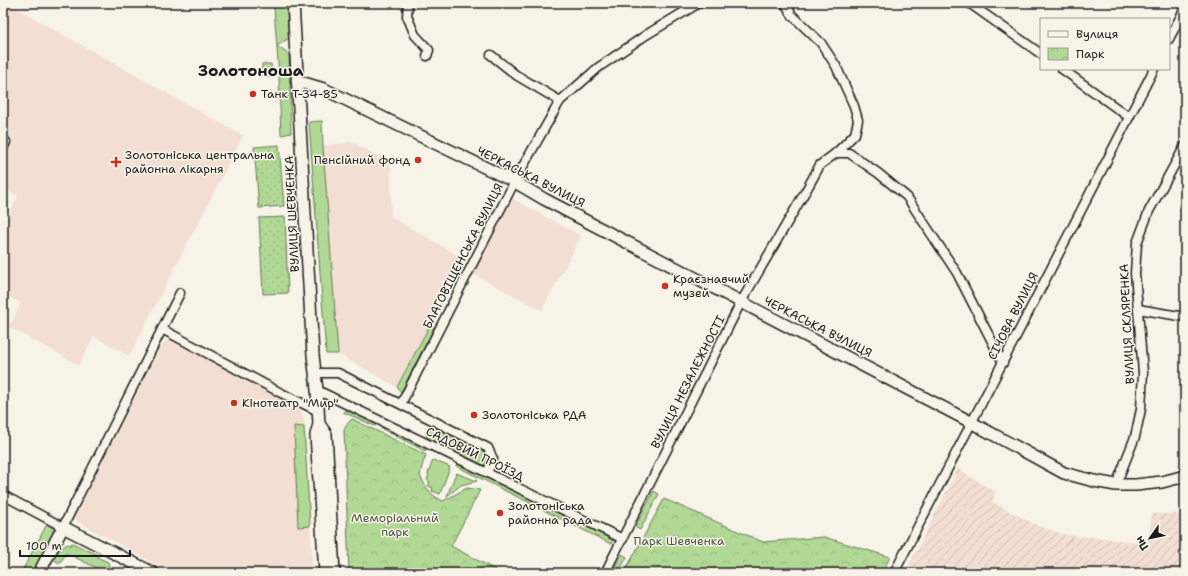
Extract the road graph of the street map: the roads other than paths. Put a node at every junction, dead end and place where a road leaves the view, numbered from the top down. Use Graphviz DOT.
graph roads {
  1 [pos="293,3"];
  2 [pos="408,3"];
  3 [pos="698,3"];
  4 [pos="785,3"];
  5 [pos="969,3"];
  6 [pos="1185,8"];
  7 [pos="1170,37"];
  8 [pos="1040,53"];
  9 [pos="491,55"];
  10 [pos="427,56"];
  11 [pos="1063,70"];
  12 [pos="1153,70"];
  13 [pos="297,81"];
  14 [pos="560,101"];
  15 [pos="1129,117"];
  16 [pos="1185,146"];
  17 [pos="836,153"];
  18 [pos="515,182"];
  19 [pos="180,293"];
  20 [pos="741,302"];
  21 [pos="1138,309"];
  22 [pos="1185,317"];
  23 [pos="162,329"];
  24 [pos="1003,363"];
  25 [pos="315,373"];
  26 [pos="317,390"];
  27 [pos="401,404"];
  28 [pos="318,411"];
  29 [pos="972,422"];
  30 [pos="319,424"];
  31 [pos="487,473"];
  32 [pos="1185,476"];
  33 [pos="1116,485"];
  34 [pos="3,495"];
  35 [pos="63,527"];
  36 [pos="623,539"];
  37 [pos="39,573"];
  38 [pos="153,573"];
  39 [pos="325,573"];
  40 [pos="334,573"];
  41 [pos="605,573"];
  42 [pos="894,573"];
  1 -- 13 [label="street, ВУЛИЦЯ ШЕВЧЕНКА"];
  2 -- 10 [label="street"];
  3 -- 14 [label="street, БЛАГОВІЩЕНСЬКА ВУЛИЦЯ"];
  4 -- 17 [label="street, ВУЛИЦЯ НЕЗАЛЕЖНОСТІ"];
  5 -- 8 [label="street"];
  6 -- 7 [label="street"];
  9 -- 14 [label="street"];
  11 -- 15 [label="street"];
  12 -- 15 [label="street, СІЧОВА ВУЛИЦЯ"];
  13 -- 18 [label="street, ЧЕРКАСЬКА ВУЛИЦЯ"];
  13 -- 25 [label="street, ВУЛИЦЯ ШЕВЧЕНКА"];
  14 -- 18 [label="street, БЛАГОВІЩЕНСЬКА ВУЛИЦЯ"];
  15 -- 24 [label="street, СІЧОВА ВУЛИЦЯ"];
  16 -- 21 [label="street, ВУЛИЦЯ СКЛЯРЕНКА"];
  17 -- 20 [label="street, ВУЛИЦЯ НЕЗАЛЕЖНОСТІ"];
  17 -- 24 [label="street"];
  18 -- 20 [label="street, ЧЕРКАСЬКА ВУЛИЦЯ"];
  18 -- 27 [label="street, БЛАГОВІЩЕНСЬКА ВУЛИЦЯ"];
  19 -- 23 [label="street"];
  20 -- 29 [label="street, ЧЕРКАСЬКА ВУЛИЦЯ"];
  20 -- 36 [label="street, ВУЛИЦЯ НЕЗАЛЕЖНОСТІ"];
  21 -- 22 [label="street"];
  21 -- 33 [label="street, ВУЛИЦЯ СКЛЯРЕНКА"];
  23 -- 28 [label="street"];
  23 -- 35 [label="street"];
  24 -- 29 [label="street, СІЧОВА ВУЛИЦЯ"];
  25 -- 26 [label="street, ВУЛИЦЯ ШЕВЧЕНКА"];
  25 -- 27 [label="street"];
  26 -- 28 [label="street, ВУЛИЦЯ ШЕВЧЕНКА"];
  26 -- 31 [label="street, САДОВИЙ ПРОЇЗД"];
  27 -- 31 [label="street"];
  28 -- 30 [label="street, ВУЛИЦЯ ШЕВЧЕНКА"];
  29 -- 33 [label="street, ЧЕРКАСЬКА ВУЛИЦЯ"];
  29 -- 42 [label="street, СІЧОВА ВУЛИЦЯ"];
  30 -- 39 [label="street, ВУЛИЦЯ ШЕВЧЕНКА"];
  30 -- 40 [label="street, ВУЛИЦЯ ШЕВЧЕНКА"];
  31 -- 36 [label="street, САДОВИЙ ПРОЇЗД"];
  32 -- 33 [label="street, ЧЕРКАСЬКА ВУЛИЦЯ"];
  34 -- 35 [label="street"];
  35 -- 37 [label="street"];
  35 -- 38 [label="street"];
  36 -- 41 [label="street, ВУЛИЦЯ НЕЗАЛЕЖНОСТІ"];
}
